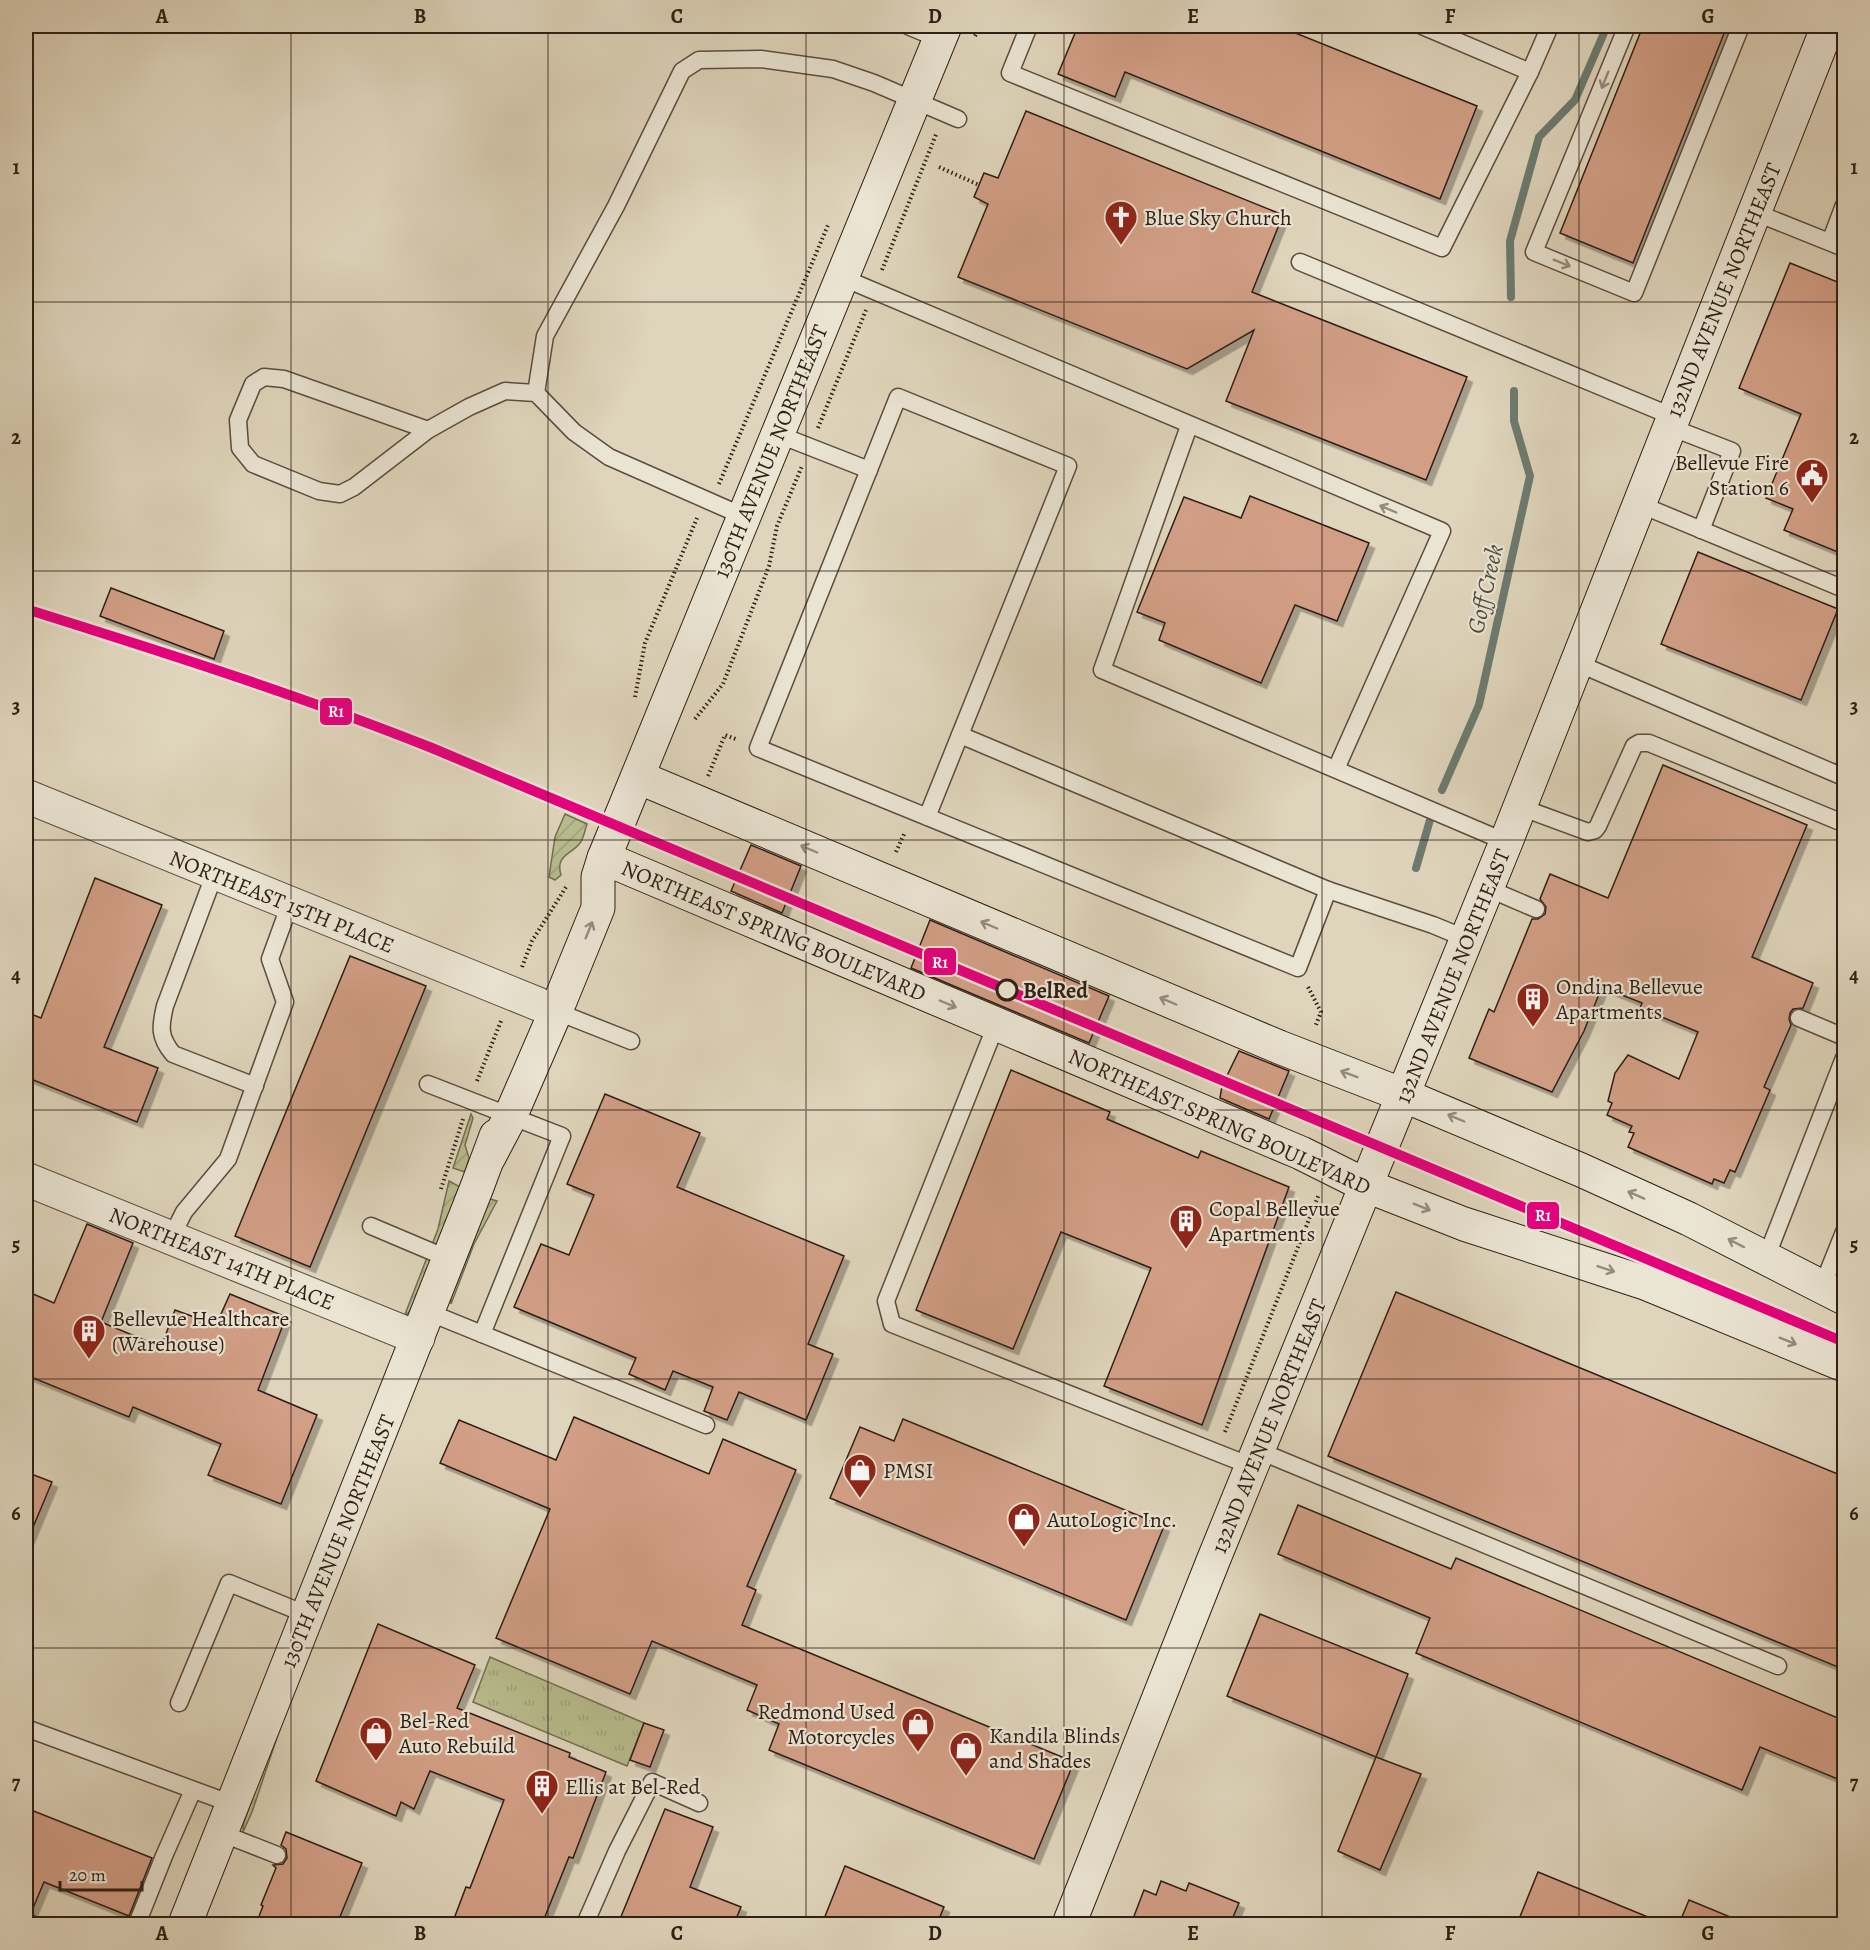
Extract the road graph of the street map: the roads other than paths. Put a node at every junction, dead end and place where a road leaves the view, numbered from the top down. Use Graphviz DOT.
graph roads {
  1 [pos="908,26"];
  2 [pos="1029,26"];
  3 [pos="1422,26"];
  4 [pos="1550,26"];
  5 [pos="1627,26"];
  6 [pos="1741,26"];
  7 [pos="1827,26"];
  8 [pos="942,32"];
  9 [pos="1530,72"];
  10 [pos="914,99"];
  11 [pos="952,116"];
  12 [pos="1845,206"];
  13 [pos="1754,212"];
  14 [pos="1837,245"];
  15 [pos="1300,262"];
  16 [pos="842,277"];
  17 [pos="536,393"];
  18 [pos="1672,422"];
  19 [pos="1189,426"];
  20 [pos="428,430"];
  21 [pos="777,434"];
  22 [pos="869,470"];
  23 [pos="1639,504"];
  24 [pos="742,516"];
  25 [pos="1701,530"];
  26 [pos="1845,590"];
  27 [pos="1577,663"];
  28 [pos="960,735"];
  29 [pos="1845,767"];
  30 [pos="1336,769"];
  31 [pos="638,777"];
  32 [pos="26,796"];
  33 [pos="1520,807"];
  34 [pos="927,817"];
  35 [pos="1838,820"];
  36 [pos="1506,842"];
  37 [pos="601,867"];
  38 [pos="215,873"];
  39 [pos="1487,888"];
  40 [pos="1328,890"];
  41 [pos="290,904"];
  42 [pos="1536,909"];
  43 [pos="1467,939"];
  44 [pos="547,1007"];
  45 [pos="1798,1018"];
  46 [pos="996,1025"];
  47 [pos="1845,1037"];
  48 [pos="631,1041"];
  49 [pos="1845,1059"];
  50 [pos="428,1084"];
  51 [pos="255,1086"];
  52 [pos="1404,1095"];
  53 [pos="506,1115"];
  54 [pos="26,1179"];
  55 [pos="1367,1186"];
  56 [pos="371,1226"];
  57 [pos="1845,1232"];
  58 [pos="171,1238"];
  59 [pos="1766,1258"];
  60 [pos="449,1259"];
  61 [pos="1833,1292"];
  62 [pos="423,1325"];
  63 [pos="482,1334"];
  64 [pos="1845,1365"];
  65 [pos="706,1425"];
  66 [pos="1246,1458"];
  67 [pos="308,1615"];
  68 [pos="1778,1665"];
  69 [pos="179,1703"];
  70 [pos="26,1728"];
  71 [pos="193,1790"];
  72 [pos="699,1803"];
  73 [pos="227,1819"];
  74 [pos="277,1855"];
  75 [pos="26,1922"];
  76 [pos="32,1924"];
  77 [pos="137,1924"];
  78 [pos="185,1924"];
  79 [pos="585,1924"];
  80 [pos="1069,1924"];
  1 -- 8 [label="lane"];
  2 -- 9 [label="lane"];
  3 -- 9 [label="lane"];
  4 -- 9 [label="lane"];
  5 -- 6 [label="lane, one-way"];
  7 -- 13 [label="street, 132ND AVENUE NORTHEAST"];
  8 -- 10 [label="street, 130TH AVENUE NORTHEAST"];
  10 -- 11 [label="lane"];
  10 -- 16 [label="street, 130TH AVENUE NORTHEAST"];
  10 -- 17 [label="lane"];
  12 -- 14 [label="lane"];
  13 -- 14 [label="lane"];
  13 -- 18 [label="street, 132ND AVENUE NORTHEAST"];
  15 -- 18 [label="lane"];
  16 -- 19 [label="lane"];
  16 -- 21 [label="street, 130TH AVENUE NORTHEAST"];
  17 -- 20 [label="lane"];
  17 -- 24 [label="lane"];
  18 -- 23 [label="street, 132ND AVENUE NORTHEAST"];
  18 -- 25 [label="lane"];
  19 -- 30 [label="lane"];
  30 -- 19 [label="lane, one-way"];
  20 -- 20 [label="lane"];
  21 -- 22 [label="lane"];
  21 -- 24 [label="street, 130TH AVENUE NORTHEAST"];
  22 -- 28 [label="lane"];
  22 -- 34 [label="lane"];
  23 -- 25 [label="lane"];
  23 -- 27 [label="street, 132ND AVENUE NORTHEAST"];
  24 -- 31 [label="street, 130TH AVENUE NORTHEAST"];
  25 -- 26 [label="lane"];
  27 -- 29 [label="lane"];
  27 -- 33 [label="street, 132ND AVENUE NORTHEAST"];
  28 -- 34 [label="lane"];
  28 -- 40 [label="lane"];
  30 -- 36 [label="lane"];
  31 -- 37 [label="street, 130TH AVENUE NORTHEAST"];
  52 -- 31 [label="street, one-way"];
  32 -- 38 [label="street, NORTHEAST 15TH PLACE"];
  33 -- 35 [label="lane"];
  33 -- 36 [label="street, 132ND AVENUE NORTHEAST"];
  34 -- 40 [label="lane"];
  36 -- 39 [label="street, 132ND AVENUE NORTHEAST"];
  37 -- 44 [label="street, 130TH AVENUE NORTHEAST"];
  37 -- 46 [label="street, NORTHEAST SPRING BOULEVARD, one-way"];
  38 -- 41 [label="street, NORTHEAST 15TH PLACE"];
  38 -- 51 [label="lane"];
  39 -- 42 [label="lane"];
  39 -- 43 [label="street, 132ND AVENUE NORTHEAST"];
  40 -- 43 [label="lane"];
  41 -- 44 [label="street, NORTHEAST 15TH PLACE"];
  41 -- 51 [label="lane"];
  43 -- 52 [label="street, 132ND AVENUE NORTHEAST"];
  44 -- 48 [label="lane"];
  44 -- 53 [label="street, 130TH AVENUE NORTHEAST"];
  45 -- 47 [label="lane"];
  46 -- 55 [label="street, NORTHEAST SPRING BOULEVARD"];
  46 -- 66 [label="lane"];
  49 -- 59 [label="lane"];
  50 -- 53 [label="lane"];
  51 -- 58 [label="lane"];
  52 -- 55 [label="street, 132ND AVENUE NORTHEAST"];
  59 -- 52 [label="street, one-way"];
  53 -- 60 [label="street, 130TH AVENUE NORTHEAST"];
  53 -- 63 [label="lane"];
  54 -- 58 [label="street, NORTHEAST 14TH PLACE"];
  55 -- 64 [label="street, NORTHEAST SPRING BOULEVARD, one-way"];
  55 -- 66 [label="street, 132ND AVENUE NORTHEAST"];
  56 -- 60 [label="lane"];
  57 -- 61 [label="lane"];
  58 -- 62 [label="street, NORTHEAST 14TH PLACE"];
  59 -- 61 [label="street"];
  60 -- 62 [label="street, 130TH AVENUE NORTHEAST"];
  62 -- 63 [label="lane"];
  62 -- 67 [label="street, 130TH AVENUE NORTHEAST"];
  63 -- 65 [label="lane"];
  66 -- 68 [label="lane"];
  66 -- 80 [label="street, 132ND AVENUE NORTHEAST"];
  67 -- 69 [label="lane"];
  67 -- 73 [label="street, 130TH AVENUE NORTHEAST"];
  70 -- 71 [label="lane"];
  71 -- 73 [label="lane"];
  71 -- 77 [label="lane"];
  72 -- 79 [label="lane"];
  73 -- 74 [label="lane"];
  73 -- 78 [label="street, 130TH AVENUE NORTHEAST"];
  75 -- 76 [label="lane"];
}
